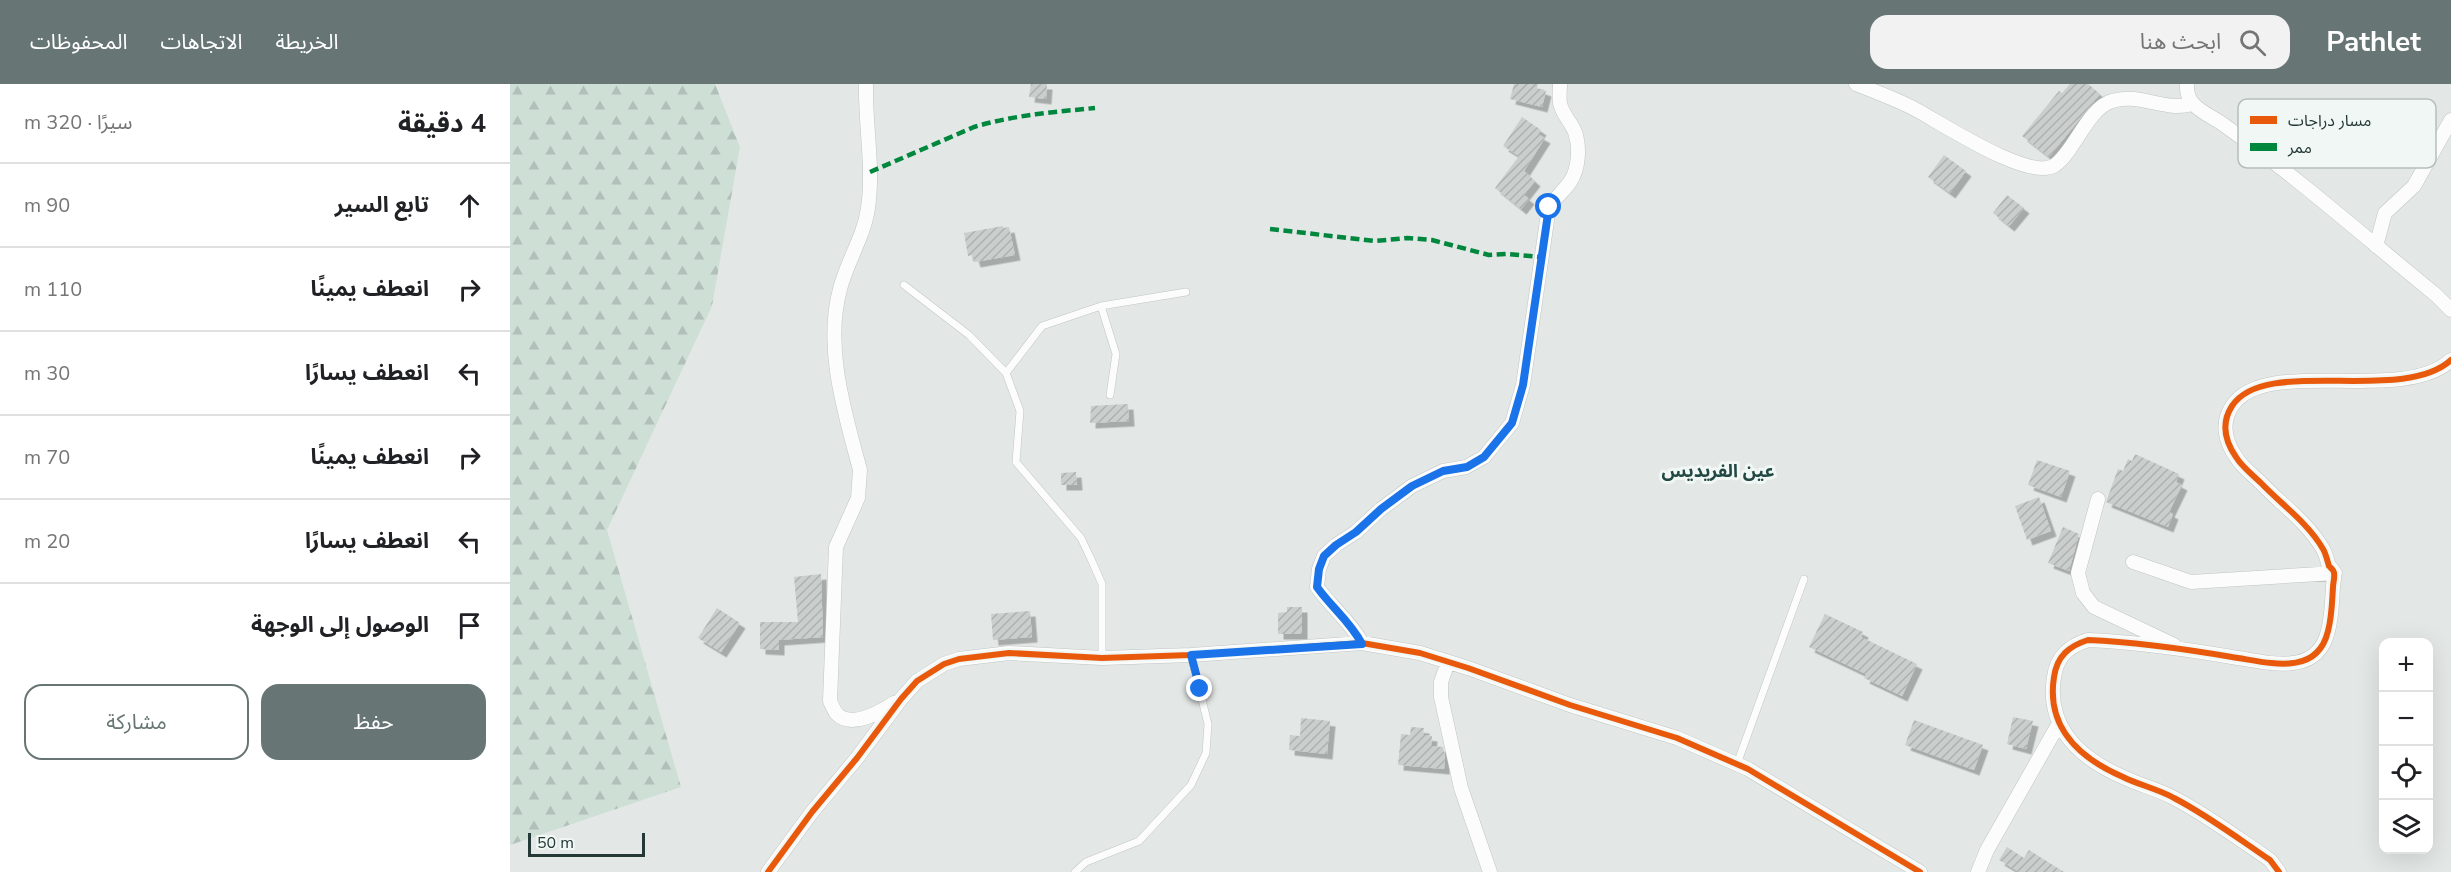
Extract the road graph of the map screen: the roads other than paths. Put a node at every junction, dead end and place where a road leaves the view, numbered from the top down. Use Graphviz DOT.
graph roads {
  1 [pos="866,84"];
  2 [pos="1560,84"];
  3 [pos="1856,84"];
  4 [pos="2187,84"];
  5 [pos="2192,105"];
  6 [pos="2451,120"];
  7 [pos="2238,135"];
  8 [pos="2436,147"];
  9 [pos="2281,168"];
  10 [pos="2424,168"];
  11 [pos="2376,246"];
  12 [pos="904,285"];
  13 [pos="1186,292"];
  14 [pos="1101,306"];
  15 [pos="2451,310"];
  16 [pos="2451,360"];
  17 [pos="1006,373"];
  18 [pos="1110,395"];
  19 [pos="2098,499"];
  20 [pos="2133,562"];
  21 [pos="2334,573"];
  22 [pos="1804,579"];
  23 [pos="1362,644"];
  24 [pos="2184,650"];
  25 [pos="1191,655"];
  26 [pos="1102,658"];
  27 [pos="1448,662"];
  28 [pos="901,699"];
  29 [pos="2058,724"];
  30 [pos="1737,764"];
  31 [pos="768,872"];
  32 [pos="1075,872"];
  33 [pos="1490,872"];
  34 [pos="1920,872"];
  35 [pos="1978,872"];
  36 [pos="2279,872"];
  1 -- 28 [label="street"];
  2 -- 23 [label="street"];
  3 -- 5 [label="street"];
  4 -- 5 [label="street"];
  5 -- 7 [label="street"];
  6 -- 8 [label="street"];
  9 -- 11 [label="street"];
  10 -- 11 [label="street"];
  11 -- 15 [label="street"];
  12 -- 17 [label="lane"];
  13 -- 14 [label="lane"];
  14 -- 17 [label="lane"];
  14 -- 18 [label="lane"];
  16 -- 21 [label="street"];
  17 -- 26 [label="lane"];
  19 -- 24 [label="street"];
  20 -- 21 [label="street"];
  21 -- 24 [label="street"];
  22 -- 30 [label="lane"];
  23 -- 25 [label="street"];
  23 -- 27 [label="street"];
  24 -- 29 [label="street"];
  25 -- 26 [label="street"];
  25 -- 32 [label="lane"];
  26 -- 28 [label="street"];
  27 -- 30 [label="street"];
  27 -- 33 [label="street"];
  28 -- 31 [label="street"];
  29 -- 35 [label="street"];
  29 -- 36 [label="street"];
  30 -- 34 [label="street"];
}
